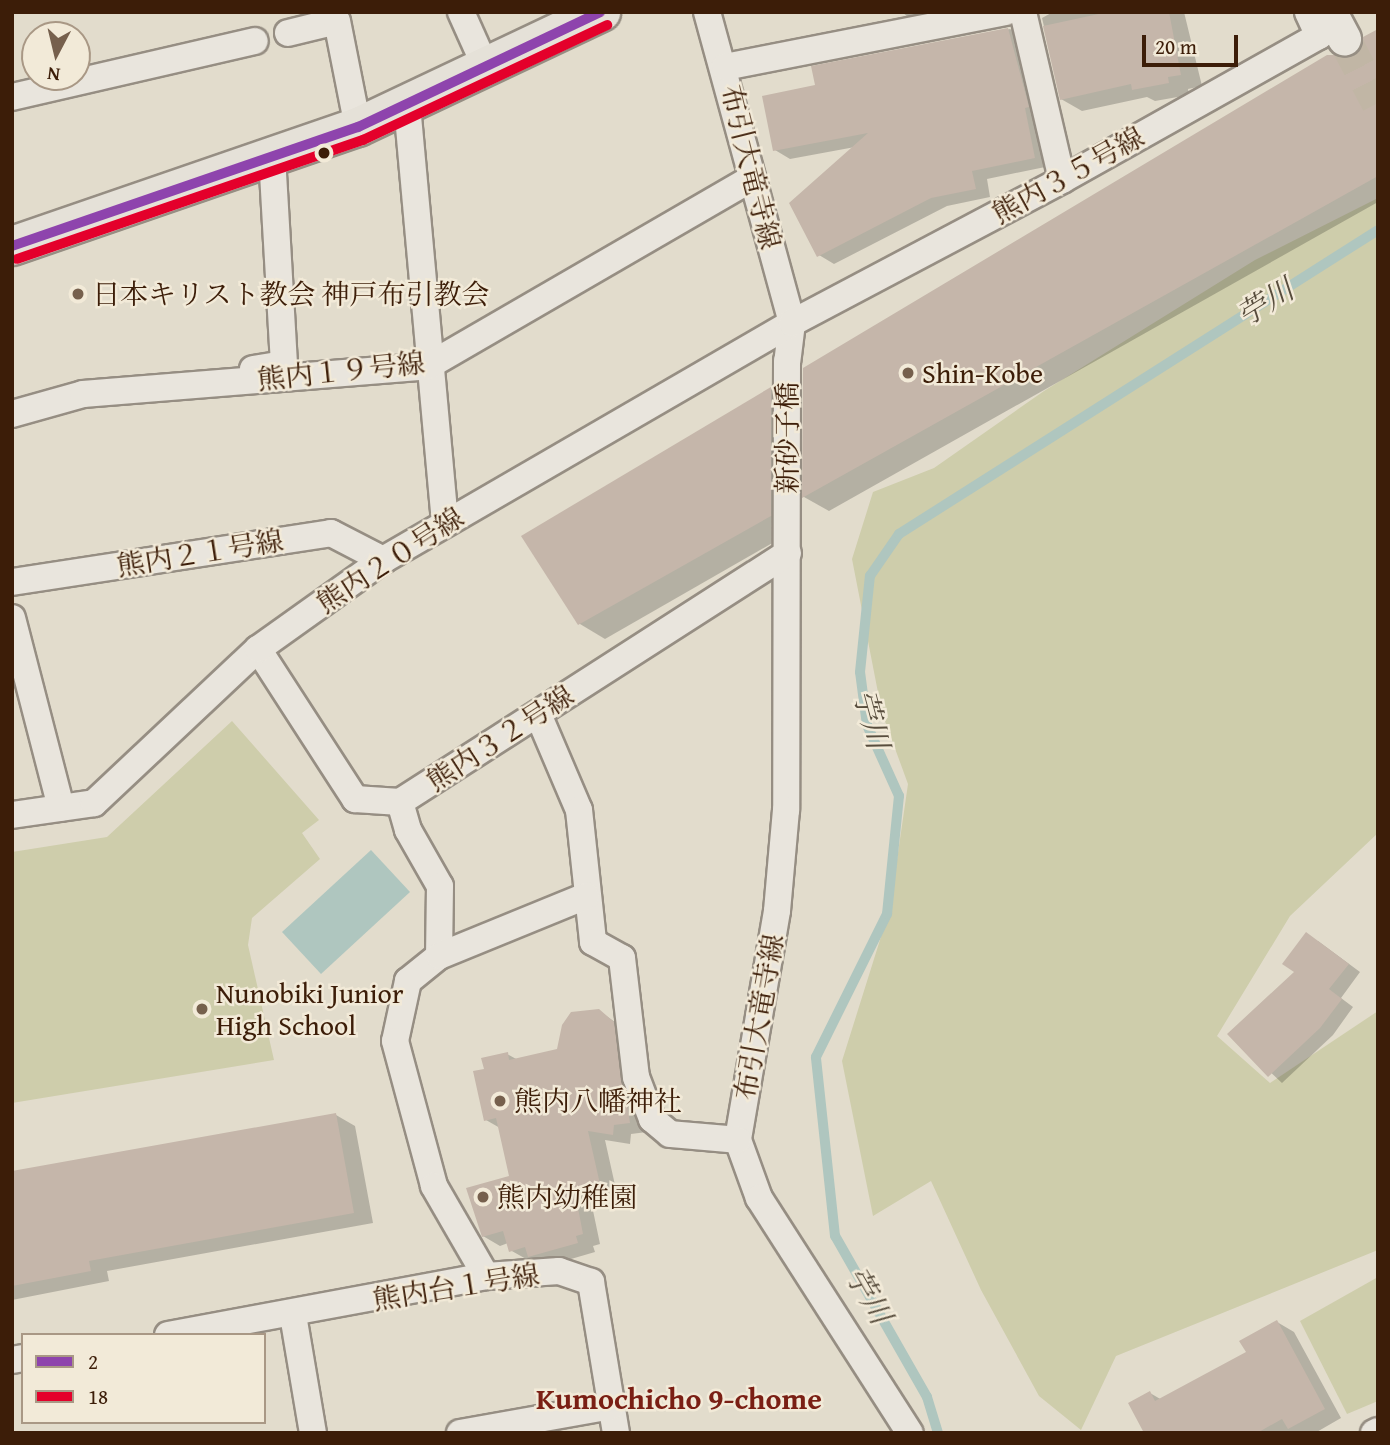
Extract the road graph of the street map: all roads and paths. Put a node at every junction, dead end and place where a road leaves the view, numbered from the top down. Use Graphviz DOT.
graph roads {
  1 [pos="461,12"];
  2 [pos="601,12"];
  3 [pos="707,12"];
  4 [pos="1006,12"];
  5 [pos="1023,12"];
  6 [pos="1308,12"];
  7 [pos="288,33"];
  8 [pos="255,41"];
  9 [pos="725,67"];
  10 [pos="486,68"];
  11 [pos="12,97"];
  12 [pos="407,105"];
  13 [pos="358,127"];
  14 [pos="272,156"];
  15 [pos="751,178"];
  16 [pos="1062,180"];
  17 [pos="12,246"];
  18 [pos="793,323"];
  19 [pos="428,366"];
  20 [pos="253,380"];
  21 [pos="12,414"];
  22 [pos="445,522"];
  23 [pos="788,553"];
  24 [pos="383,560"];
  25 [pos="12,582"];
  26 [pos="12,618"];
  27 [pos="258,649"];
  28 [pos="537,714"];
  29 [pos="400,802"];
  30 [pos="61,808"];
  31 [pos="12,815"];
  32 [pos="586,895"];
  33 [pos="439,956"];
  34 [pos="738,1140"];
  35 [pos="486,1276"];
  36 [pos="293,1315"];
  37 [pos="180,1333"];
  38 [pos="612,1406"];
  39 [pos="313,1433"];
  40 [pos="460,1433"];
  41 [pos="616,1433"];
  42 [pos="910,1433"];
  1 -- 10 [label="street"];
  2 -- 10 [label="main road"];
  3 -- 9 [label="street, 布引大竜寺線"];
  4 -- 9 [label="street"];
  5 -- 16 [label="street"];
  6 -- 16 [label="street, 熊内３５号線"];
  7 -- 13 [label="street"];
  8 -- 11 [label="street"];
  9 -- 15 [label="street, 布引大竜寺線"];
  10 -- 12 [label="main road"];
  12 -- 13 [label="main road"];
  12 -- 19 [label="street"];
  13 -- 14 [label="main road"];
  14 -- 17 [label="main road"];
  14 -- 20 [label="street"];
  15 -- 18 [label="street, 布引大竜寺線"];
  15 -- 19 [label="street, 熊内１９号線"];
  16 -- 18 [label="street, 熊内３５号線"];
  18 -- 22 [label="street, 熊内２０号線"];
  18 -- 23 [label="street, 新砂子橋"];
  19 -- 20 [label="street, 熊内１９号線"];
  19 -- 22 [label="street"];
  20 -- 21 [label="street, 熊内１９号線"];
  22 -- 24 [label="street, 熊内２０号線"];
  23 -- 28 [label="street, 熊内３２号線"];
  23 -- 34 [label="street, 布引大竜寺線"];
  24 -- 25 [label="street, 熊内２１号線"];
  24 -- 27 [label="street, 熊内２０号線"];
  26 -- 30 [label="street"];
  27 -- 29 [label="street, 熊内３２号線"];
  27 -- 30 [label="street, 熊内２０号線"];
  28 -- 29 [label="street, 熊内３２号線"];
  28 -- 32 [label="street"];
  29 -- 33 [label="street"];
  30 -- 31 [label="street, 熊内２０号線"];
  32 -- 33 [label="street"];
  32 -- 34 [label="street"];
  33 -- 35 [label="street"];
  34 -- 42 [label="street, 布引大竜寺線"];
  35 -- 36 [label="street, 熊内台１号線"];
  35 -- 38 [label="street, 熊内台１号線"];
  36 -- 37 [label="street, 熊内台１号線"];
  36 -- 39 [label="street"];
  38 -- 40 [label="street"];
  38 -- 41 [label="street, 熊内台１号線"];
}
